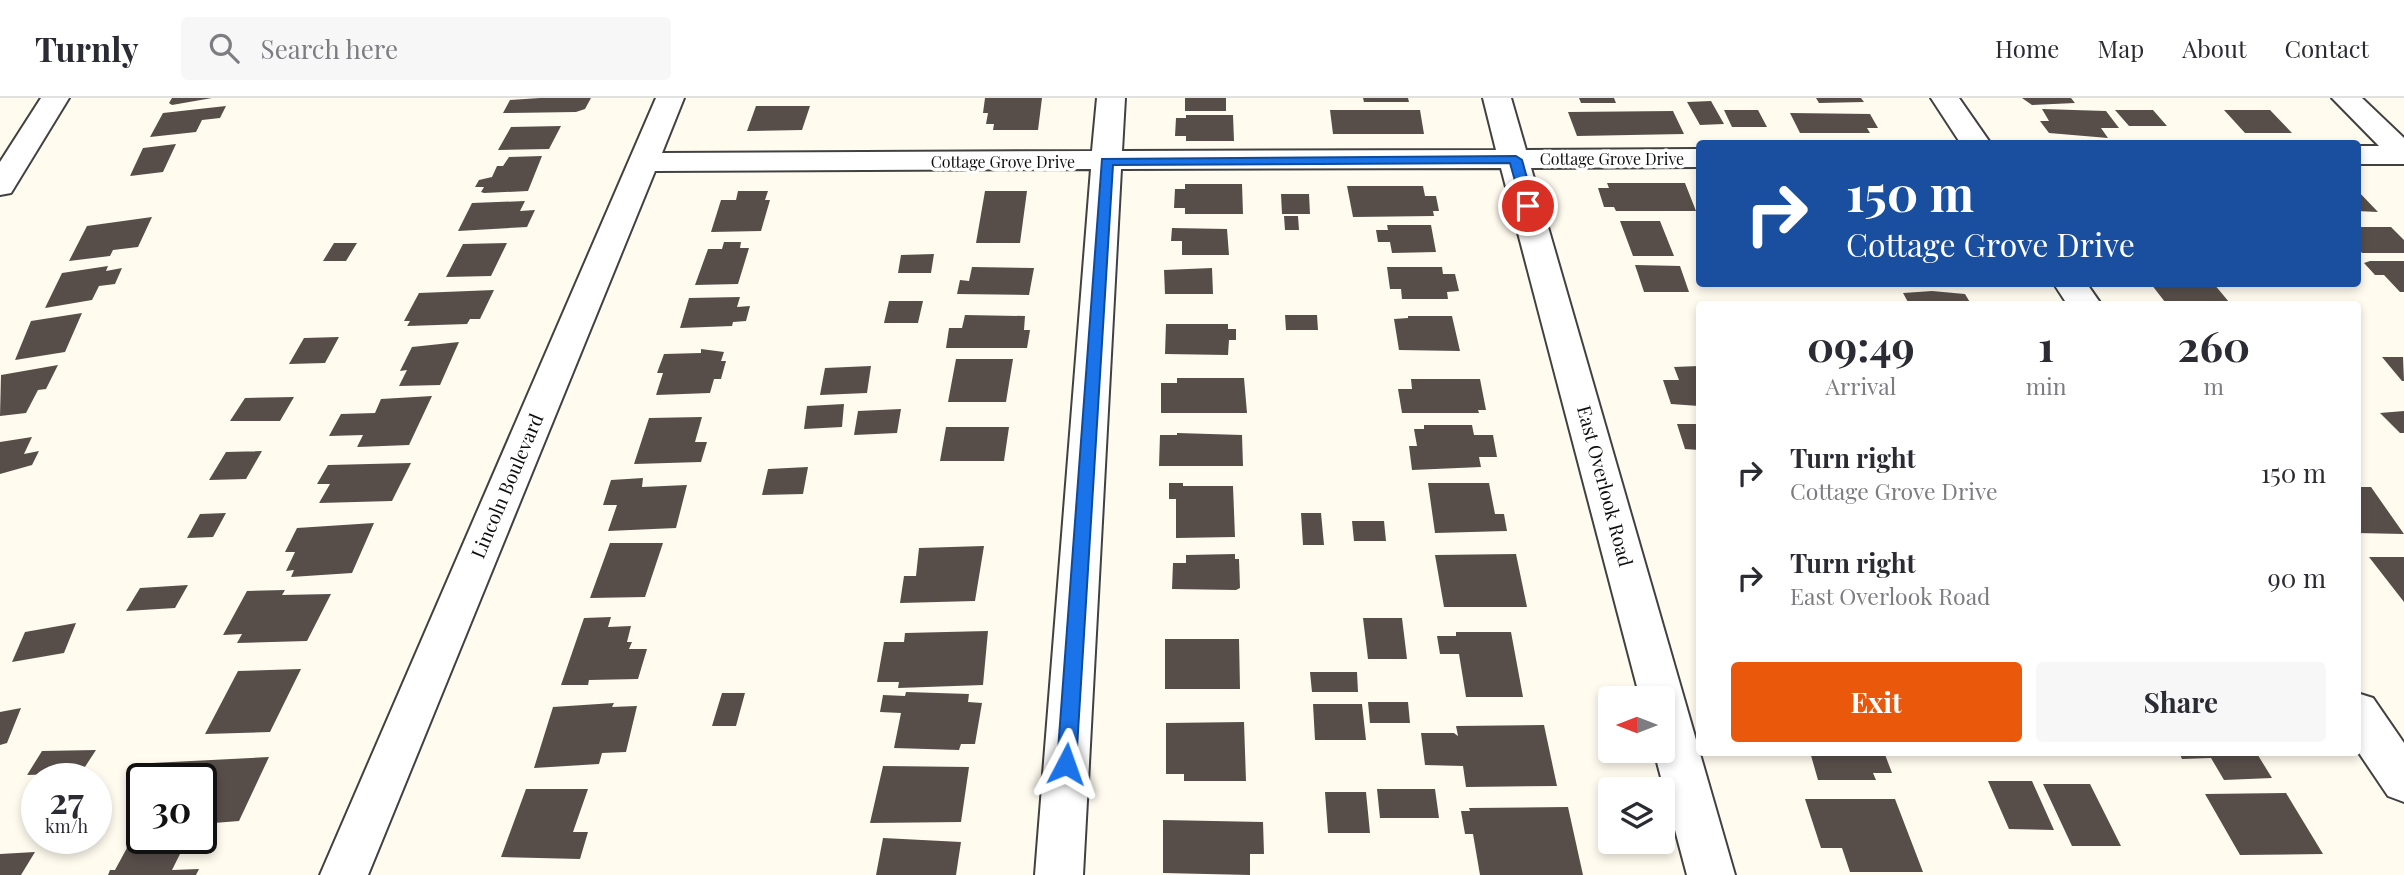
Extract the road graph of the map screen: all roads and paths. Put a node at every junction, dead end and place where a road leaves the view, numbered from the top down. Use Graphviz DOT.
graph roads {
  1 [pos="55,98"];
  2 [pos="670,98"];
  3 [pos="1111,98"];
  4 [pos="1497,98"];
  5 [pos="1945,98"];
  6 [pos="2346,98"];
  7 [pos="1973,140"];
  8 [pos="2361,155"];
  9 [pos="2404,155"];
  10 [pos="1696,158"];
  11 [pos="1516,160"];
  12 [pos="1107,161"];
  13 [pos="642,163"];
  14 [pos="0,186"];
  15 [pos="2361,718"];
  16 [pos="2404,781"];
  17 [pos="344,875"];
  18 [pos="1059,875"];
  19 [pos="1711,875"];
  1 -- 14 [label="street"];
  2 -- 13 [label="street, Lincoln Boulevard"];
  3 -- 12 [label="street"];
  4 -- 11 [label="street, East Overlook Road"];
  5 -- 7 [label="street"];
  6 -- 9 [label="street"];
  8 -- 9 [label="street"];
  10 -- 11 [label="street, Cottage Grove Drive"];
  11 -- 12 [label="street, Cottage Grove Drive"];
  11 -- 19 [label="street, East Overlook Road"];
  12 -- 13 [label="street, Cottage Grove Drive"];
  12 -- 18 [label="street"];
  13 -- 17 [label="street, Lincoln Boulevard"];
  15 -- 16 [label="street"];
}
